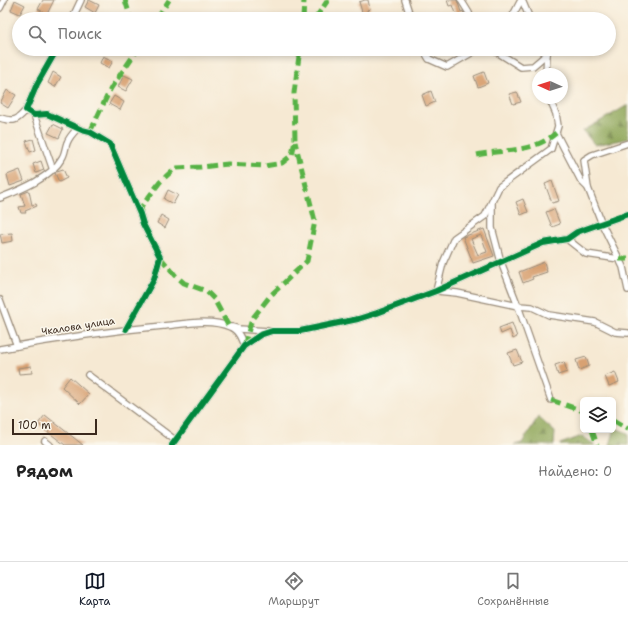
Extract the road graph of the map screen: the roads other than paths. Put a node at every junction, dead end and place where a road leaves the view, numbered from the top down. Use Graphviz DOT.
graph roads {
  1 [pos="4,0"];
  2 [pos="81,0"];
  3 [pos="405,0"];
  4 [pos="461,0"];
  5 [pos="521,0"];
  6 [pos="0,8"];
  7 [pos="75,12"];
  8 [pos="409,12"];
  9 [pos="468,12"];
  10 [pos="515,12"];
  11 [pos="527,12"];
  12 [pos="54,56"];
  13 [pos="427,56"];
  14 [pos="465,56"];
  15 [pos="503,56"];
  16 [pos="541,56"];
  17 [pos="545,56"];
  18 [pos="546,68"];
  19 [pos="552,104"];
  20 [pos="26,110"];
  21 [pos="34,115"];
  22 [pos="0,118"];
  23 [pos="78,128"];
  24 [pos="556,133"];
  25 [pos="628,144"];
  26 [pos="54,170"];
  27 [pos="588,188"];
  28 [pos="0,198"];
  29 [pos="492,202"];
  30 [pos="628,214"];
  31 [pos="602,224"];
  32 [pos="567,239"];
  33 [pos="619,259"];
  34 [pos="501,262"];
  35 [pos="628,290"];
  36 [pos="436,291"];
  37 [pos="0,300"];
  38 [pos="518,306"];
  39 [pos="229,327"];
  40 [pos="126,329"];
  41 [pos="272,331"];
  42 [pos="628,333"];
  43 [pos="17,346"];
  44 [pos="244,346"];
  45 [pos="0,349"];
  46 [pos="88,375"];
  47 [pos="551,400"];
  48 [pos="45,441"];
  49 [pos="173,442"];
  50 [pos="50,445"];
  1 -- 6 [label="street"];
  2 -- 7 [label="street"];
  3 -- 8 [label="street"];
  4 -- 9 [label="street"];
  5 -- 10 [label="street"];
  5 -- 11 [label="street"];
  12 -- 20 [label="street"];
  13 -- 14 [label="street"];
  15 -- 16 [label="street"];
  17 -- 18 [label="street"];
  19 -- 24 [label="street"];
  20 -- 21 [label="street"];
  20 -- 22 [label="street"];
  21 -- 23 [label="street"];
  21 -- 26 [label="street"];
  23 -- 26 [label="street"];
  23 -- 40 [label="street"];
  24 -- 27 [label="street"];
  24 -- 29 [label="street"];
  25 -- 27 [label="street"];
  26 -- 28 [label="street"];
  27 -- 31 [label="street"];
  29 -- 34 [label="street"];
  29 -- 36 [label="street"];
  30 -- 31 [label="street, Чкалова улица"];
  31 -- 32 [label="street, Чкалова улица"];
  31 -- 33 [label="street"];
  32 -- 33 [label="street"];
  32 -- 34 [label="street, Чкалова улица"];
  33 -- 35 [label="street"];
  34 -- 36 [label="street, Чкалова улица"];
  34 -- 38 [label="street"];
  36 -- 38 [label="street"];
  36 -- 41 [label="street, Чкалова улица"];
  37 -- 43 [label="street"];
  38 -- 42 [label="street"];
  38 -- 47 [label="street"];
  39 -- 40 [label="street, Чкалова улица"];
  39 -- 41 [label="street, Чкалова улица"];
  39 -- 44 [label="street"];
  40 -- 43 [label="street, Чкалова улица"];
  41 -- 44 [label="street"];
  43 -- 45 [label="street, Чкалова улица"];
  44 -- 49 [label="street"];
  46 -- 49 [label="street"];
  48 -- 50 [label="street"];
}
